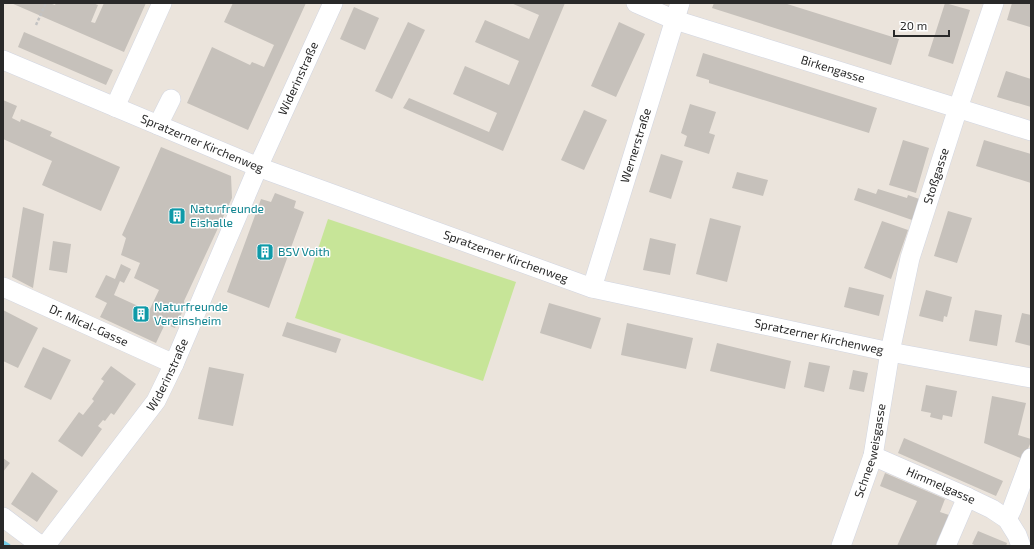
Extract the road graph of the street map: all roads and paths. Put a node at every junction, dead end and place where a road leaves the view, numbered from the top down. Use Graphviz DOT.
graph roads {
  1 [pos="46,3"];
  2 [pos="162,3"];
  3 [pos="333,3"];
  4 [pos="636,3"];
  5 [pos="994,3"];
  6 [pos="677,11"];
  7 [pos="36,25"];
  8 [pos="3,60"];
  9 [pos="171,99"];
  10 [pos="114,106"];
  11 [pos="958,108"];
  12 [pos="158,125"];
  13 [pos="1031,131"];
  14 [pos="258,167"];
  15 [pos="3,287"];
  16 [pos="592,288"];
  17 [pos="890,352"];
  18 [pos="174,364"];
  19 [pos="1031,378"];
  20 [pos="873,456"];
  21 [pos="1031,458"];
  22 [pos="967,497"];
  23 [pos="3,517"];
  24 [pos="1007,519"];
  25 [pos="41,546"];
  26 [pos="841,546"];
  27 [pos="946,546"];
  28 [pos="1021,546"];
  1 -- 7 [label="path"];
  2 -- 10 [label="street"];
  3 -- 14 [label="street, Widerinstraße"];
  4 -- 6 [label="street, Birkengasse"];
  5 -- 11 [label="street, Stoßgasse"];
  6 -- 11 [label="street, Birkengasse"];
  6 -- 16 [label="street, Wernerstraße"];
  8 -- 10 [label="street, Spratzerner Kirchenweg"];
  9 -- 12 [label="street"];
  10 -- 12 [label="street, Spratzerner Kirchenweg"];
  11 -- 13 [label="street, Birkengasse"];
  11 -- 17 [label="street, Stoßgasse"];
  12 -- 14 [label="street, Spratzerner Kirchenweg"];
  14 -- 16 [label="street, Spratzerner Kirchenweg"];
  14 -- 18 [label="street, Widerinstraße"];
  15 -- 18 [label="street, Dr. Mical-Gasse"];
  16 -- 17 [label="street, Spratzerner Kirchenweg"];
  17 -- 19 [label="street, Spratzerner Kirchenweg"];
  17 -- 20 [label="street, Schneeweisgasse"];
  18 -- 25 [label="street, Widerinstraße"];
  20 -- 22 [label="street, Himmelgasse"];
  20 -- 26 [label="street, Schneeweisgasse"];
  21 -- 24 [label="street"];
  22 -- 24 [label="street, Himmelgasse"];
  22 -- 27 [label="street"];
  23 -- 25 [label="street"];
  24 -- 28 [label="street, Himmelgasse"];
}
